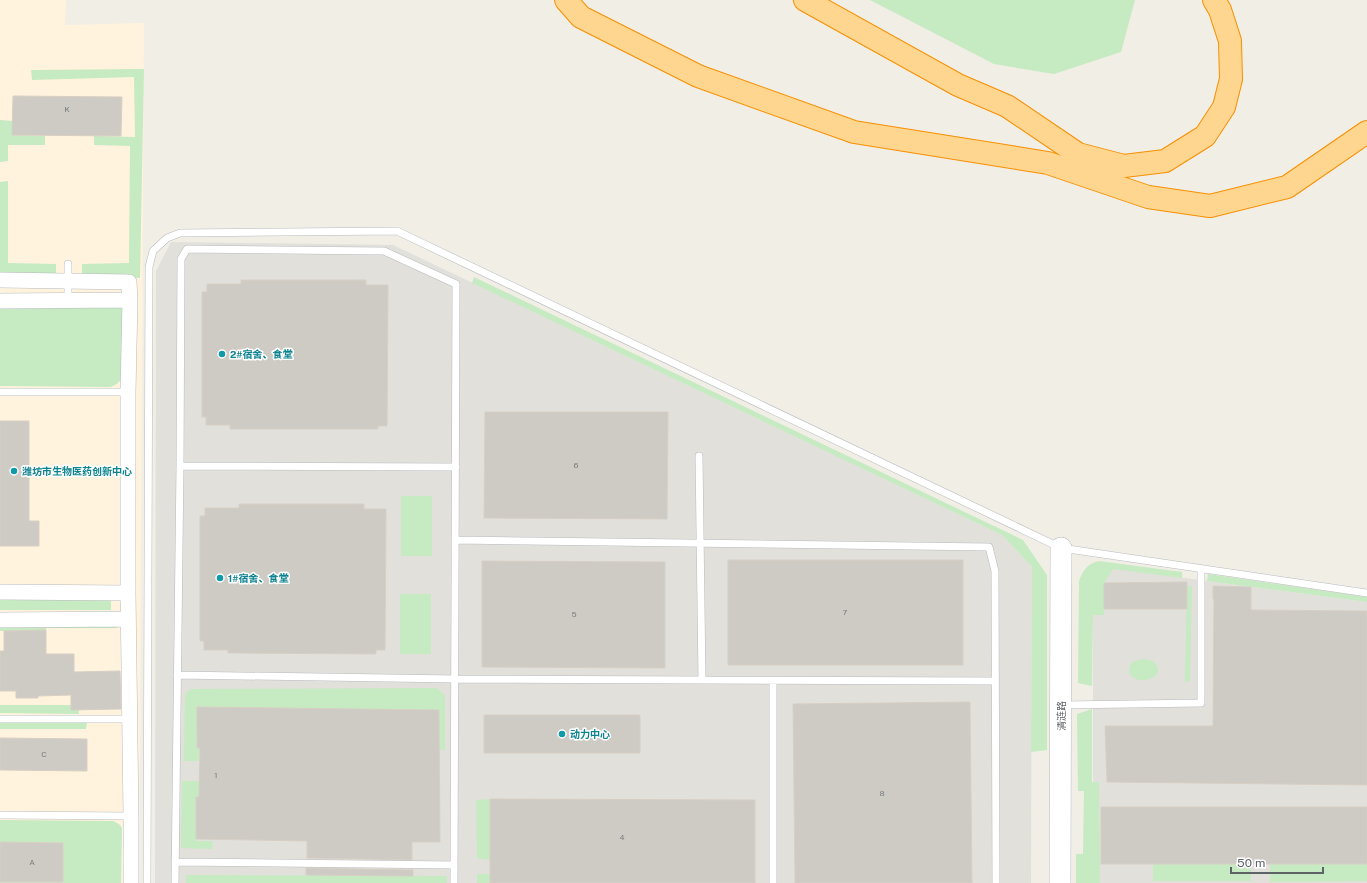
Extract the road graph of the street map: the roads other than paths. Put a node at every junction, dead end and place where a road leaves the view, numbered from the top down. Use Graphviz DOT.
graph roads {
  1 [pos="566,0"];
  2 [pos="805,0"];
  3 [pos="1214,0"];
  4 [pos="1367,132"];
  5 [pos="68,264"];
  6 [pos="0,280"];
  7 [pos="68,281"];
  8 [pos="68,300"];
  9 [pos="130,300"];
  10 [pos="0,301"];
  11 [pos="0,392"];
  12 [pos="128,392"];
  13 [pos="699,456"];
  14 [pos="180,466"];
  15 [pos="456,467"];
  16 [pos="456,540"];
  17 [pos="700,543"];
  18 [pos="1061,548"];
  19 [pos="1201,569"];
  20 [pos="0,592"];
  21 [pos="128,593"];
  22 [pos="1367,593"];
  23 [pos="128,619"];
  24 [pos="0,620"];
  25 [pos="177,675"];
  26 [pos="456,679"];
  27 [pos="702,680"];
  28 [pos="773,681"];
  29 [pos="995,681"];
  30 [pos="1061,705"];
  31 [pos="0,719"];
  32 [pos="129,719"];
  33 [pos="0,815"];
  34 [pos="131,816"];
  35 [pos="175,862"];
  36 [pos="454,865"];
  37 [pos="130,883"];
  38 [pos="147,883"];
  39 [pos="175,883"];
  40 [pos="454,883"];
  41 [pos="774,883"];
  42 [pos="996,883"];
  43 [pos="1060,883"];
  1 -- 4 [label="highway"];
  2 -- 3 [label="highway"];
  5 -- 7 [label="lane"];
  6 -- 7 [label="street"];
  7 -- 8 [label="lane"];
  7 -- 9 [label="street"];
  8 -- 9 [label="street"];
  8 -- 10 [label="street"];
  9 -- 12 [label="street"];
  11 -- 12 [label="lane"];
  12 -- 21 [label="street"];
  13 -- 17 [label="lane"];
  14 -- 15 [label="lane"];
  14 -- 15 [label="lane"];
  14 -- 25 [label="lane"];
  15 -- 16 [label="lane"];
  16 -- 17 [label="lane"];
  16 -- 26 [label="lane"];
  17 -- 27 [label="lane"];
  17 -- 29 [label="lane"];
  18 -- 19 [label="lane"];
  18 -- 30 [label="street, 清涟路"];
  18 -- 38 [label="lane"];
  19 -- 22 [label="lane"];
  19 -- 30 [label="lane"];
  20 -- 21 [label="street"];
  21 -- 23 [label="street"];
  23 -- 24 [label="street"];
  23 -- 32 [label="street"];
  25 -- 26 [label="lane"];
  25 -- 35 [label="lane"];
  26 -- 27 [label="lane"];
  26 -- 36 [label="lane"];
  27 -- 28 [label="lane"];
  28 -- 29 [label="lane"];
  28 -- 41 [label="lane"];
  29 -- 42 [label="lane"];
  30 -- 43 [label="street, 清涟路"];
  31 -- 32 [label="lane"];
  32 -- 34 [label="street"];
  33 -- 34 [label="lane"];
  34 -- 37 [label="street"];
  35 -- 36 [label="lane"];
  35 -- 39 [label="lane"];
  36 -- 40 [label="lane"];
}
